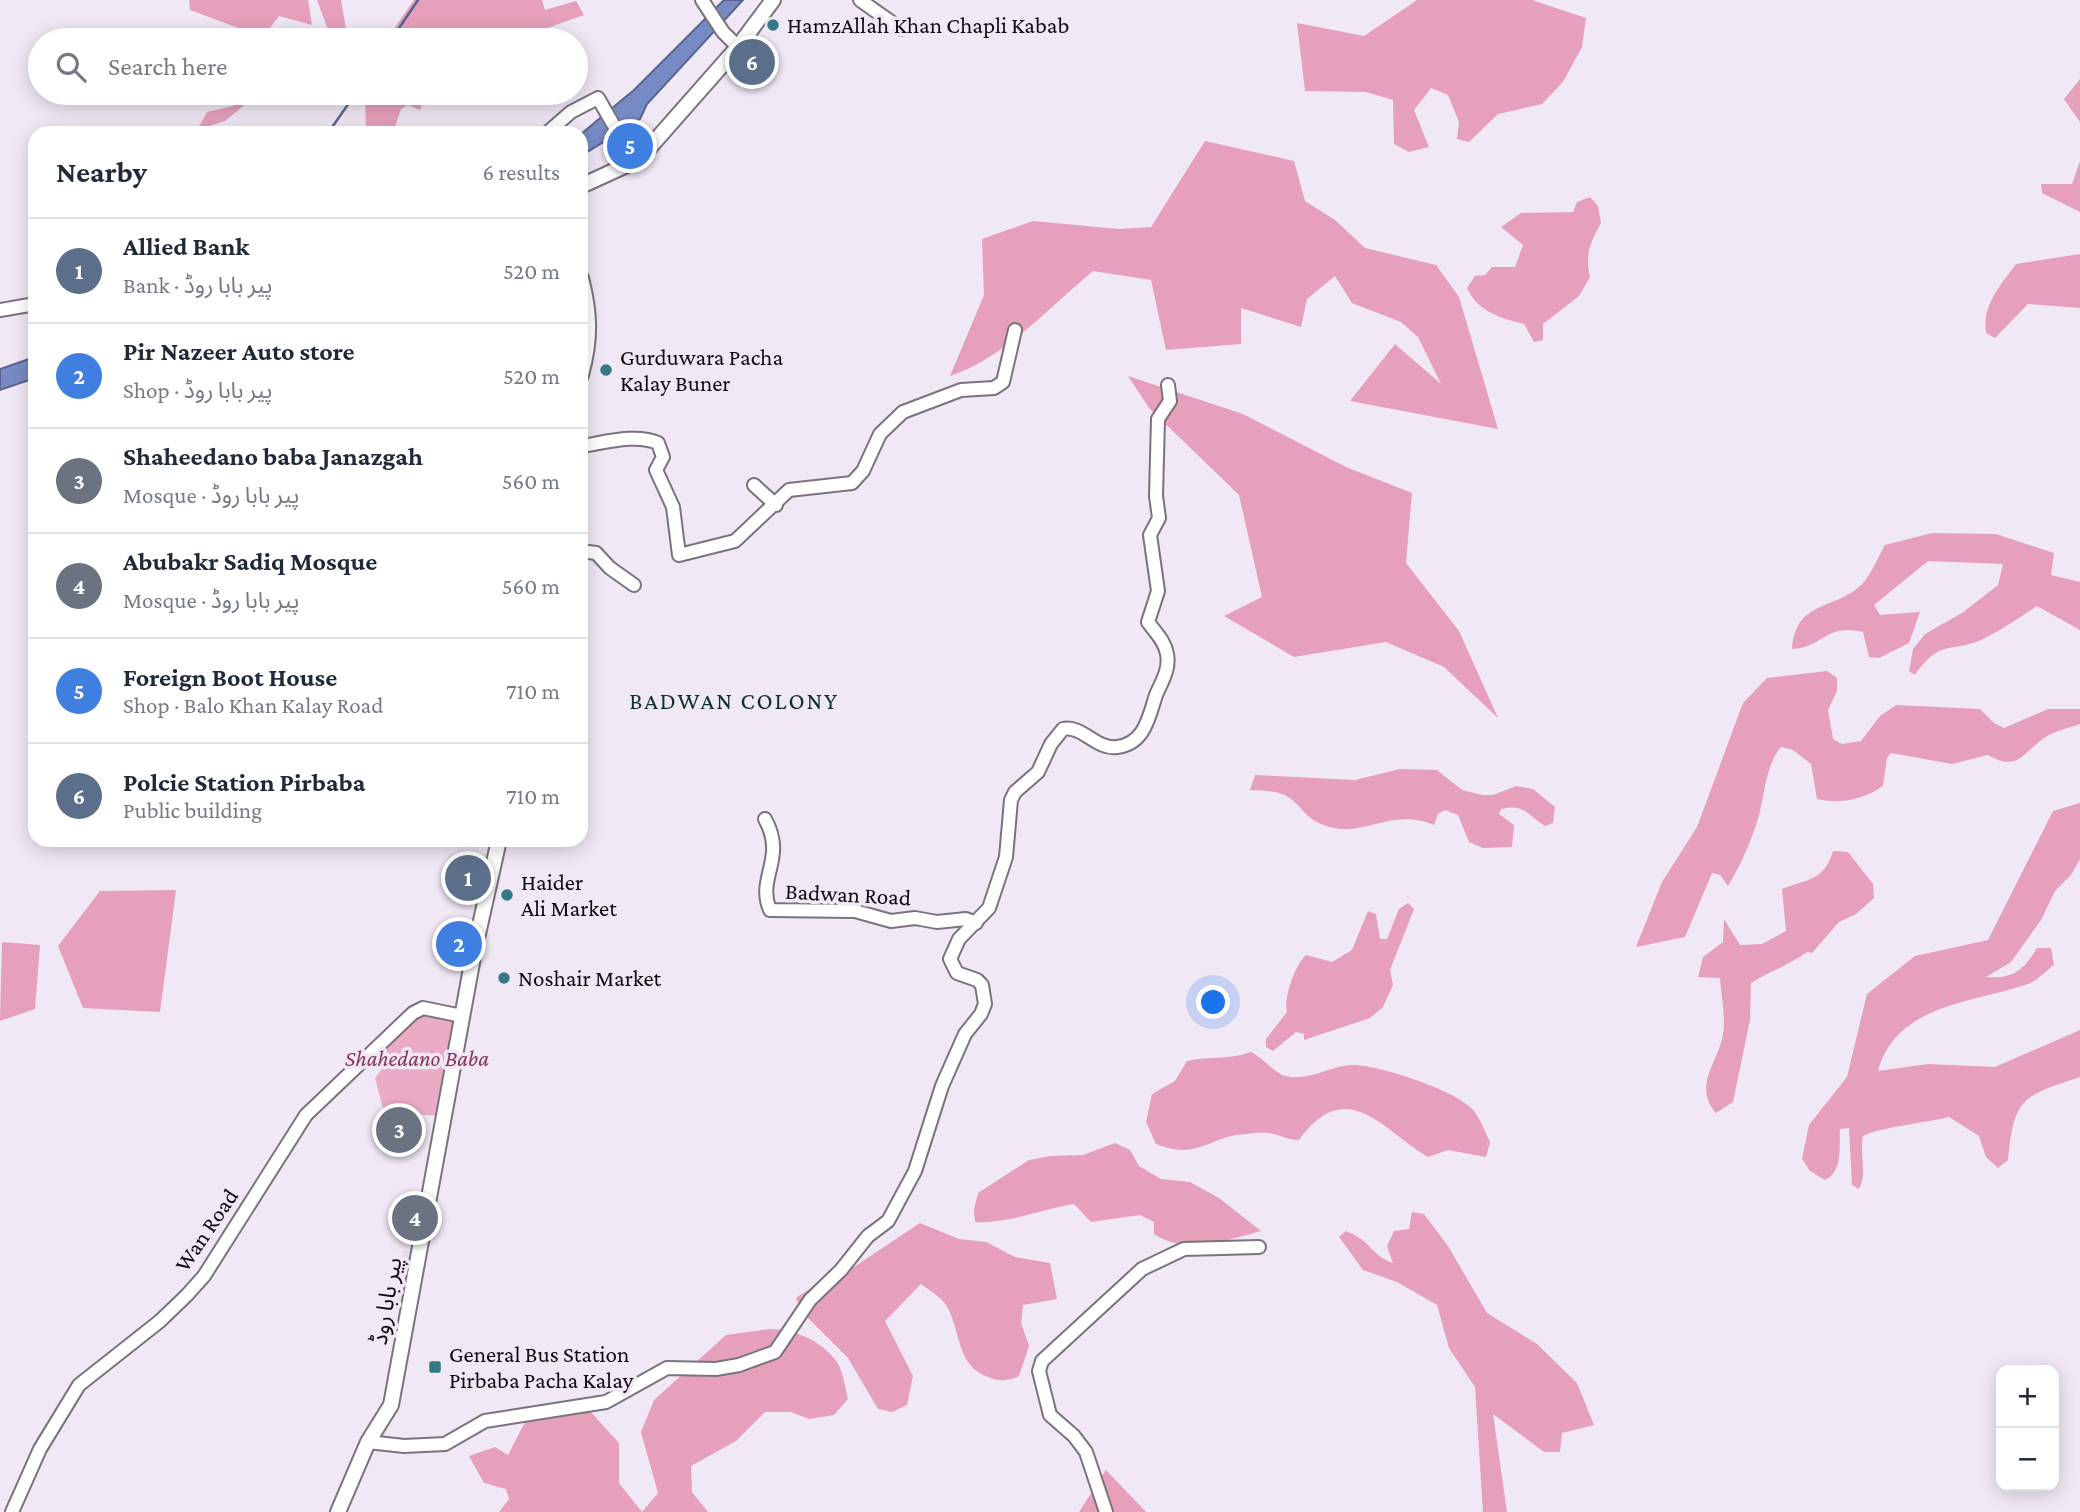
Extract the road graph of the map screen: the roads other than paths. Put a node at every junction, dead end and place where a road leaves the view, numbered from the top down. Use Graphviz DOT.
graph roads {
  1 [pos="860,0"];
  2 [pos="770,1"];
  3 [pos="704,2"];
  4 [pos="901,29"];
  5 [pos="738,47"];
  6 [pos="588,104"];
  7 [pos="585,105"];
  8 [pos="555,126"];
  9 [pos="629,164"];
  10 [pos="588,183"];
  11 [pos="28,305"];
  12 [pos="0,310"];
  13 [pos="588,312"];
  14 [pos="1014,330"];
  15 [pos="588,350"];
  16 [pos="1168,384"];
  17 [pos="588,444"];
  18 [pos="754,485"];
  19 [pos="776,505"];
  20 [pos="588,552"];
  21 [pos="634,585"];
  22 [pos="765,819"];
  23 [pos="498,847"];
  24 [pos="976,922"];
  25 [pos="462,1016"];
  26 [pos="1259,1247"];
  27 [pos="368,1442"];
  28 [pos="12,1512"];
  29 [pos="338,1512"];
  30 [pos="1106,1512"];
  1 -- 4 [label="street"];
  2 -- 5 [label="main road"];
  3 -- 5 [label="street"];
  5 -- 9 [label="main road"];
  6 -- 9 [label="street"];
  7 -- 8 [label="street"];
  9 -- 10 [label="main road"];
  11 -- 12 [label="street"];
  13 -- 15 [label="main road"];
  14 -- 19 [label="street"];
  16 -- 24 [label="street"];
  17 -- 19 [label="street"];
  18 -- 19 [label="street"];
  20 -- 21 [label="street"];
  22 -- 24 [label="street, Badwan Road"];
  23 -- 25 [label="main road, پیر بابا روڈ"];
  24 -- 27 [label="street"];
  25 -- 27 [label="main road, پیر بابا روڈ"];
  25 -- 28 [label="street, Wan Road"];
  26 -- 30 [label="street"];
  27 -- 29 [label="main road, پیر بابا روڈ"];
}
